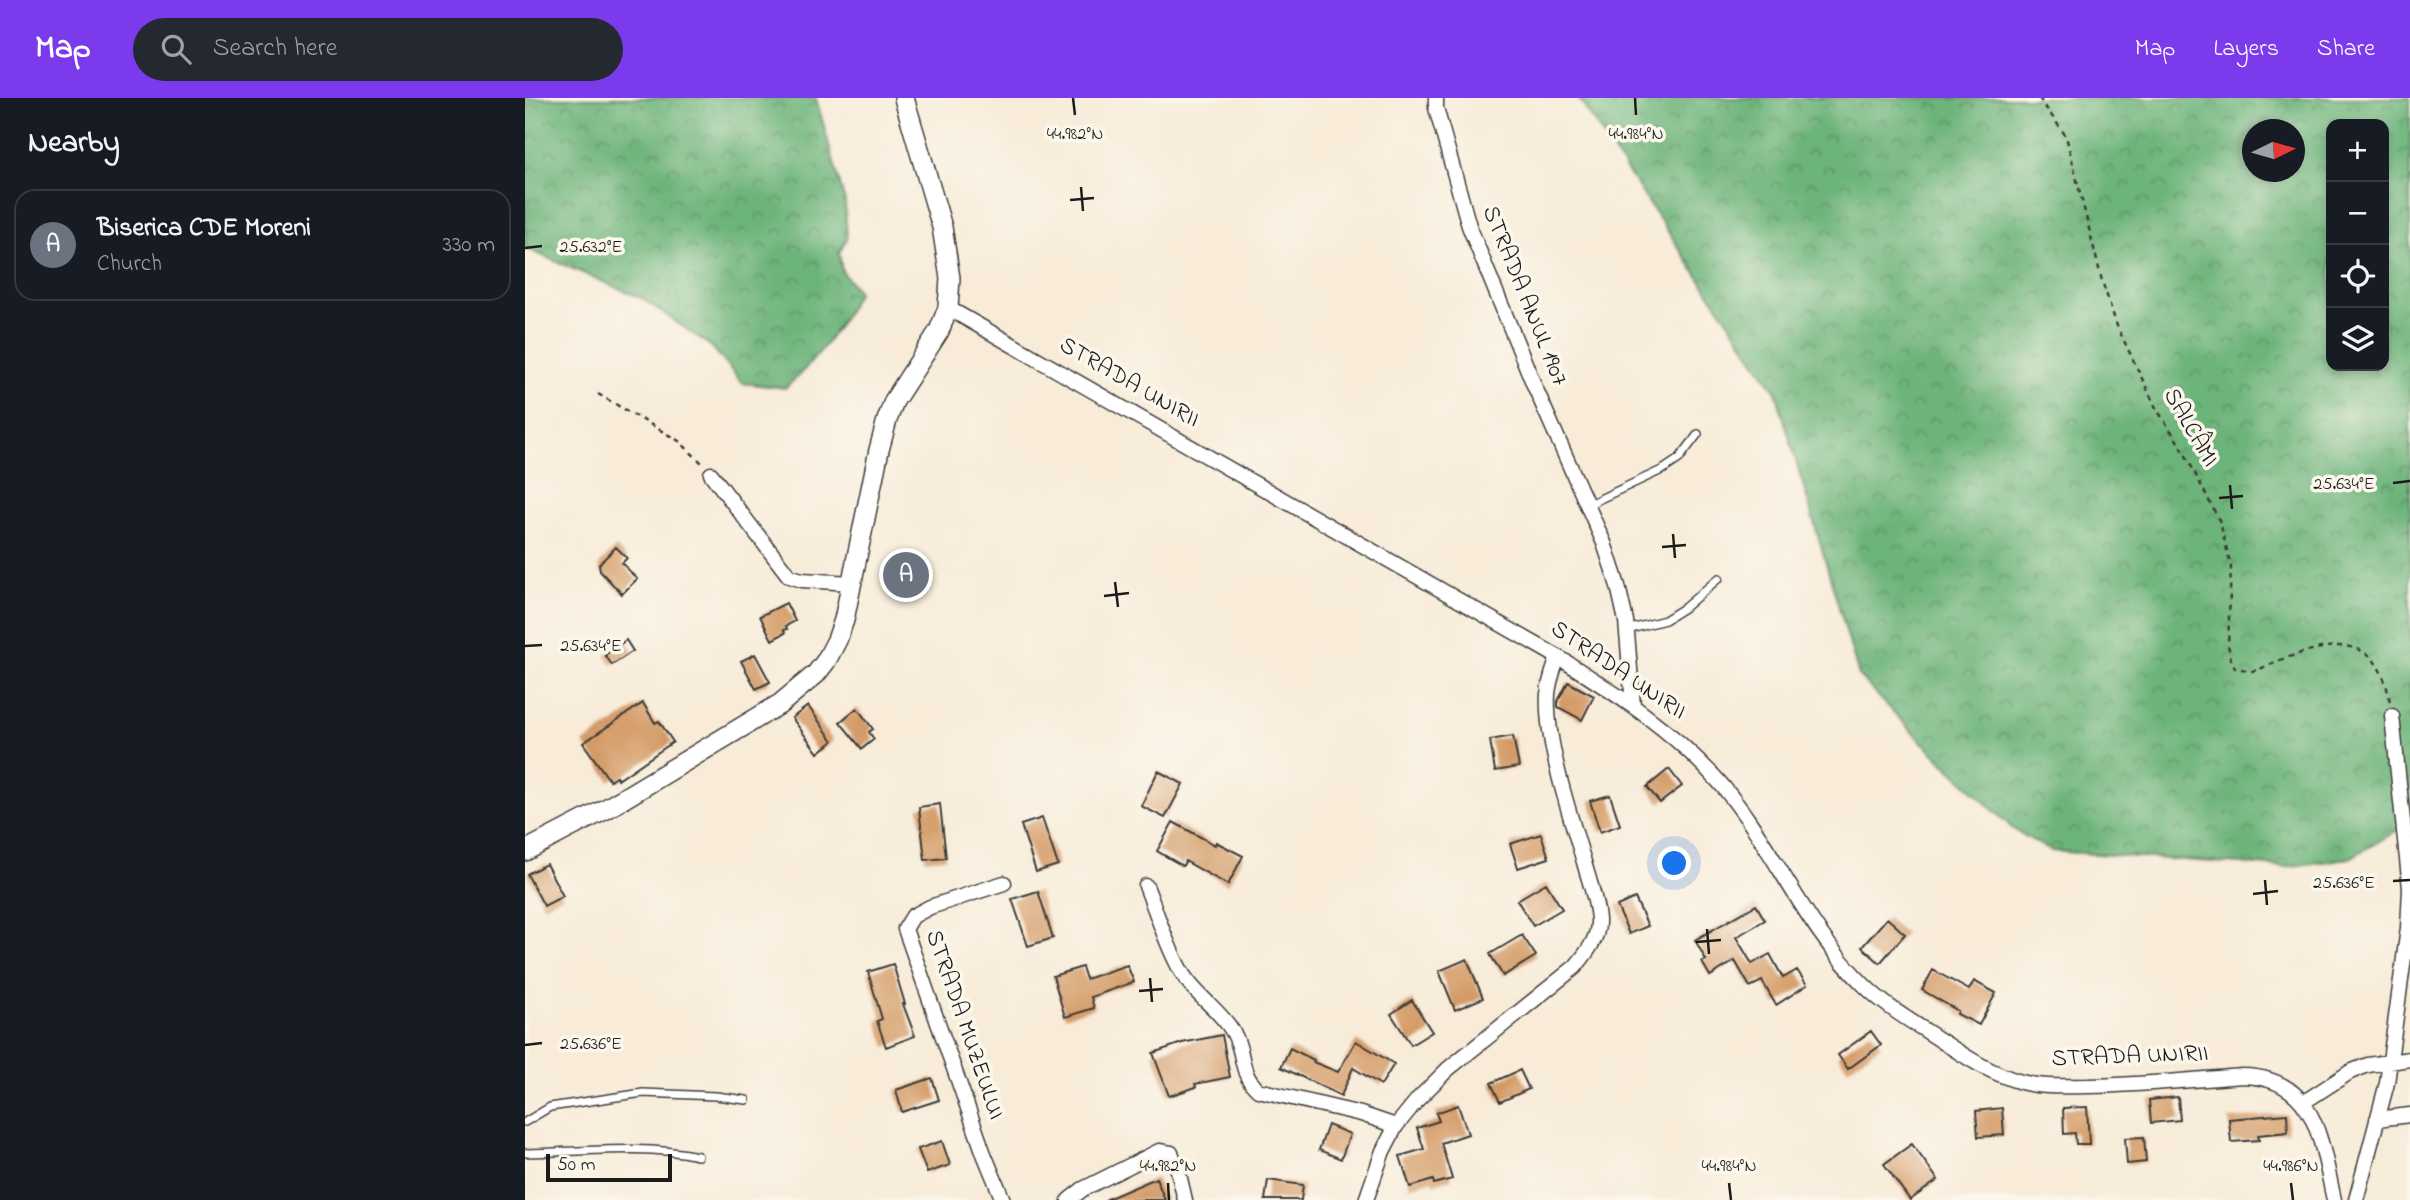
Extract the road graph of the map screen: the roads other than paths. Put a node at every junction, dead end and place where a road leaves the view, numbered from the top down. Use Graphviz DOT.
graph roads {
  1 [pos="904,98"];
  2 [pos="1436,98"];
  3 [pos="948,308"];
  4 [pos="1698,434"];
  5 [pos="711,474"];
  6 [pos="1587,505"];
  7 [pos="1719,578"];
  8 [pos="852,583"];
  9 [pos="1627,630"];
  10 [pos="1558,657"];
  11 [pos="1633,705"];
  12 [pos="2392,716"];
  13 [pos="525,851"];
  14 [pos="1004,883"];
  15 [pos="1146,886"];
  16 [pos="2410,1059"];
  17 [pos="2390,1061"];
  18 [pos="746,1100"];
  19 [pos="2304,1102"];
  20 [pos="2410,1115"];
  21 [pos="2377,1119"];
  22 [pos="525,1122"];
  23 [pos="1396,1126"];
  24 [pos="525,1153"];
  25 [pos="698,1156"];
  26 [pos="1003,1200"];
  27 [pos="1069,1200"];
  28 [pos="1185,1200"];
  29 [pos="1366,1200"];
  30 [pos="2334,1200"];
  31 [pos="2356,1200"];
  1 -- 3 [label="main road"];
  2 -- 6 [label="street, STRADA ANUL 1907"];
  3 -- 8 [label="main road"];
  3 -- 10 [label="street, STRADA UNIRII"];
  4 -- 6 [label="lane"];
  5 -- 8 [label="street"];
  6 -- 9 [label="street, STRADA ANUL 1907"];
  7 -- 9 [label="lane"];
  8 -- 13 [label="main road"];
  9 -- 11 [label="street, STRADA ANUL 1907"];
  10 -- 11 [label="street, STRADA UNIRII"];
  10 -- 23 [label="street"];
  11 -- 19 [label="street, STRADA UNIRII"];
  12 -- 17 [label="street"];
  14 -- 26 [label="street, STRADA MUZEULUI"];
  15 -- 23 [label="street"];
  16 -- 17 [label="street"];
  17 -- 19 [label="street"];
  17 -- 21 [label="street"];
  18 -- 22 [label="lane"];
  19 -- 30 [label="street, STRADA UNIRII"];
  20 -- 21 [label="street"];
  21 -- 31 [label="street"];
  23 -- 29 [label="street"];
  24 -- 25 [label="lane"];
  27 -- 28 [label="street"];
}
